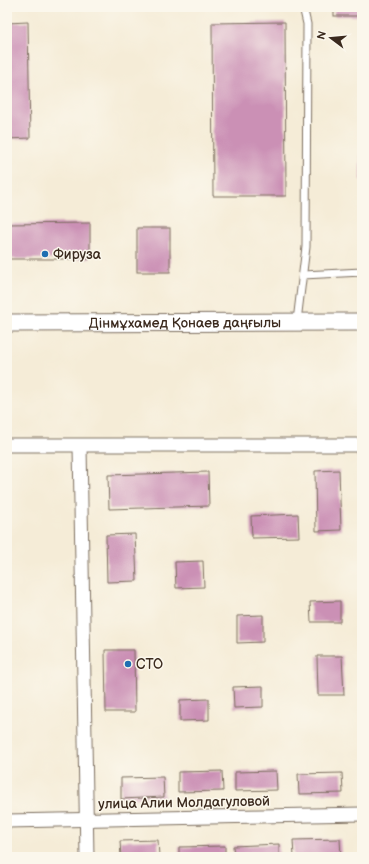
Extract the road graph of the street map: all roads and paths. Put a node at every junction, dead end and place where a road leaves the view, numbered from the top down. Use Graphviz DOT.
graph roads {
  1 [pos="301,7"];
  2 [pos="362,272"];
  3 [pos="303,275"];
  4 [pos="296,321"];
  5 [pos="362,322"];
  6 [pos="7,323"];
  7 [pos="7,445"];
  8 [pos="362,445"];
  9 [pos="80,446"];
  10 [pos="362,814"];
  11 [pos="87,820"];
  12 [pos="7,822"];
  13 [pos="87,857"];
  1 -- 3 [label="lane"];
  2 -- 3 [label="lane"];
  3 -- 4 [label="lane"];
  4 -- 5 [label="street, Дінмұхамед Қонаев даңғылы"];
  4 -- 6 [label="street, Дінмұхамед Қонаев даңғылы"];
  7 -- 9 [label="street"];
  8 -- 9 [label="street"];
  9 -- 11 [label="street"];
  10 -- 11 [label="street, улица Алии Молдагуловой"];
  11 -- 12 [label="street, улица Алии Молдагуловой"];
  11 -- 13 [label="street"];
}
